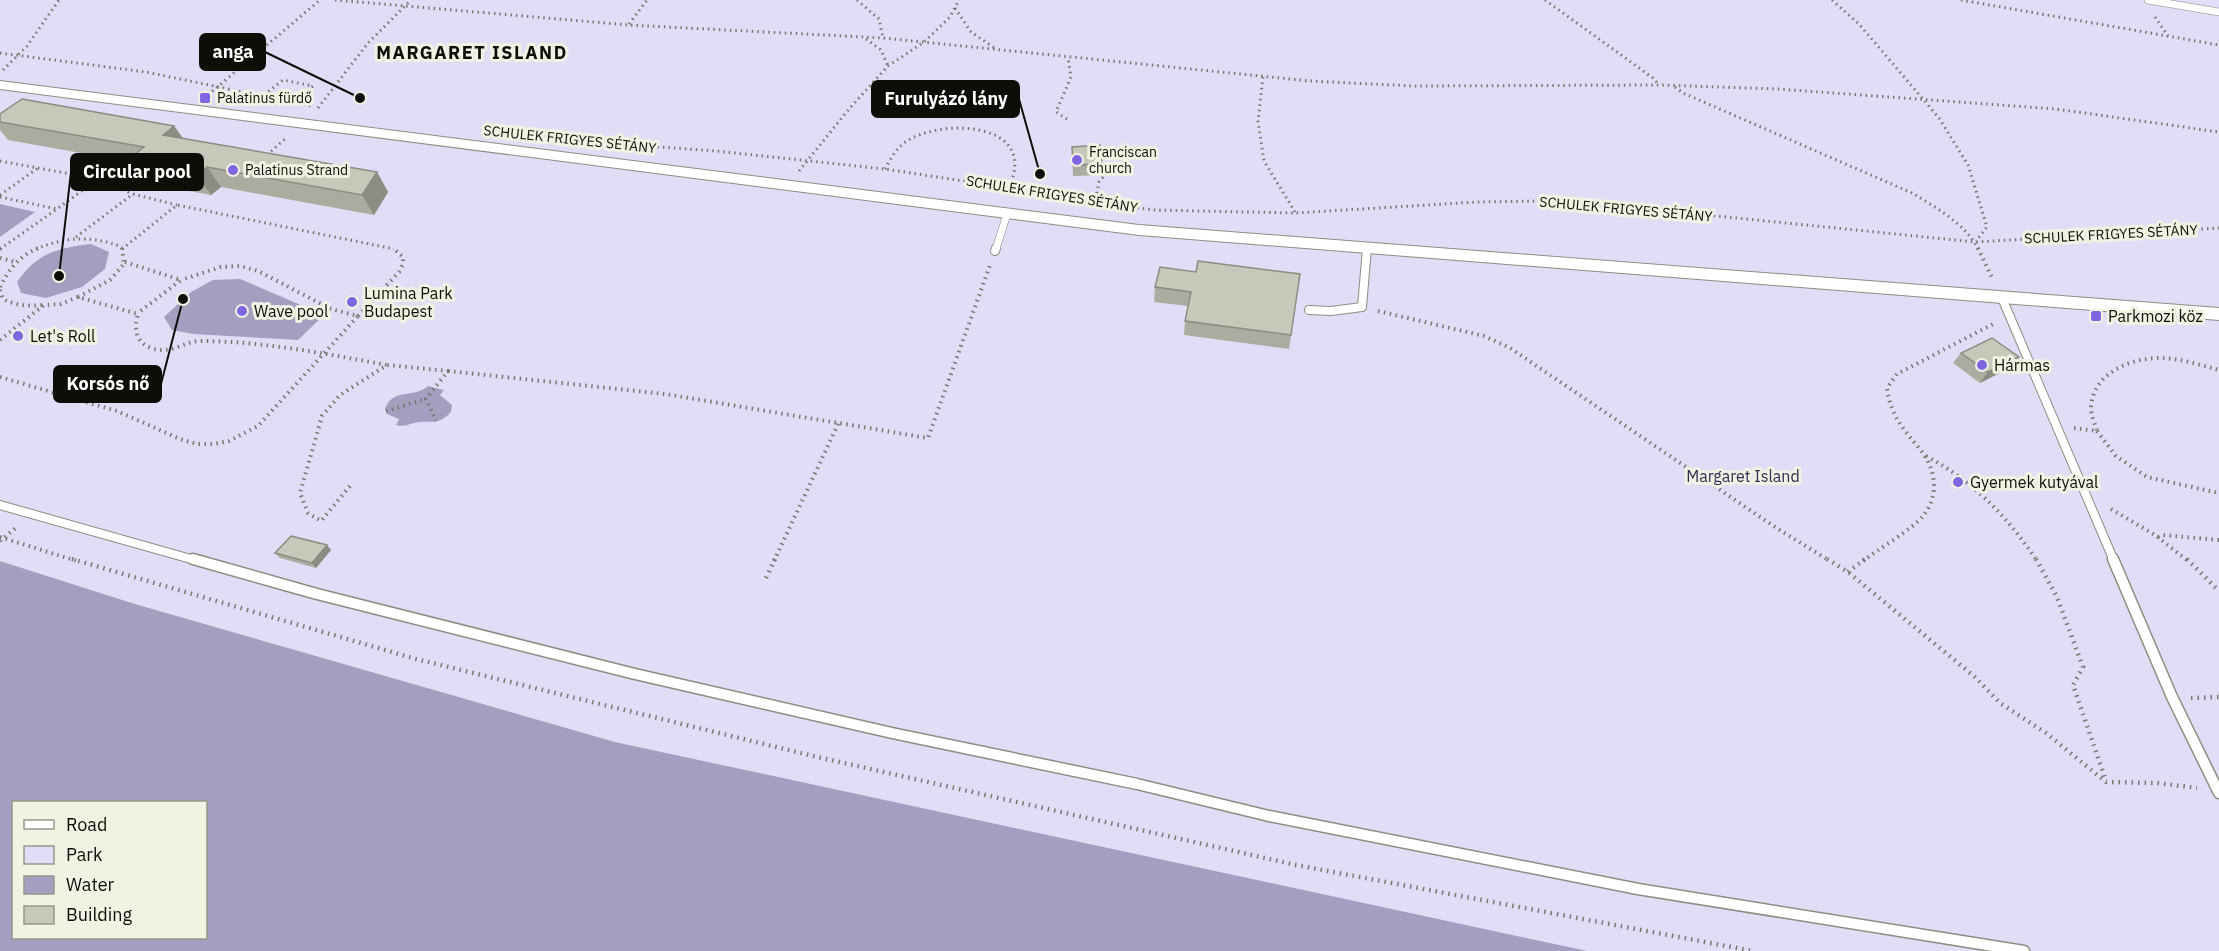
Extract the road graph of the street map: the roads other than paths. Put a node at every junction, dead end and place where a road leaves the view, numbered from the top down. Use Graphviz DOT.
graph roads {
  1 [pos="2148,0"];
  2 [pos="2219,12"];
  3 [pos="0,85"];
  4 [pos="1007,214"];
  5 [pos="1367,247"];
  6 [pos="995,251"];
  7 [pos="2002,298"];
  8 [pos="1309,310"];
  9 [pos="2219,314"];
  10 [pos="0,506"];
  11 [pos="2219,792"];
  12 [pos="2024,951"];
  1 -- 2 [label="lane"];
  3 -- 4 [label="street, SCHULEK FRIGYES SÉTÁNY"];
  4 -- 5 [label="street, SCHULEK FRIGYES SÉTÁNY"];
  4 -- 6 [label="lane"];
  5 -- 7 [label="street, SCHULEK FRIGYES SÉTÁNY"];
  5 -- 8 [label="lane"];
  7 -- 9 [label="street, SCHULEK FRIGYES SÉTÁNY"];
  7 -- 11 [label="lane"];
  10 -- 12 [label="lane"];
}
